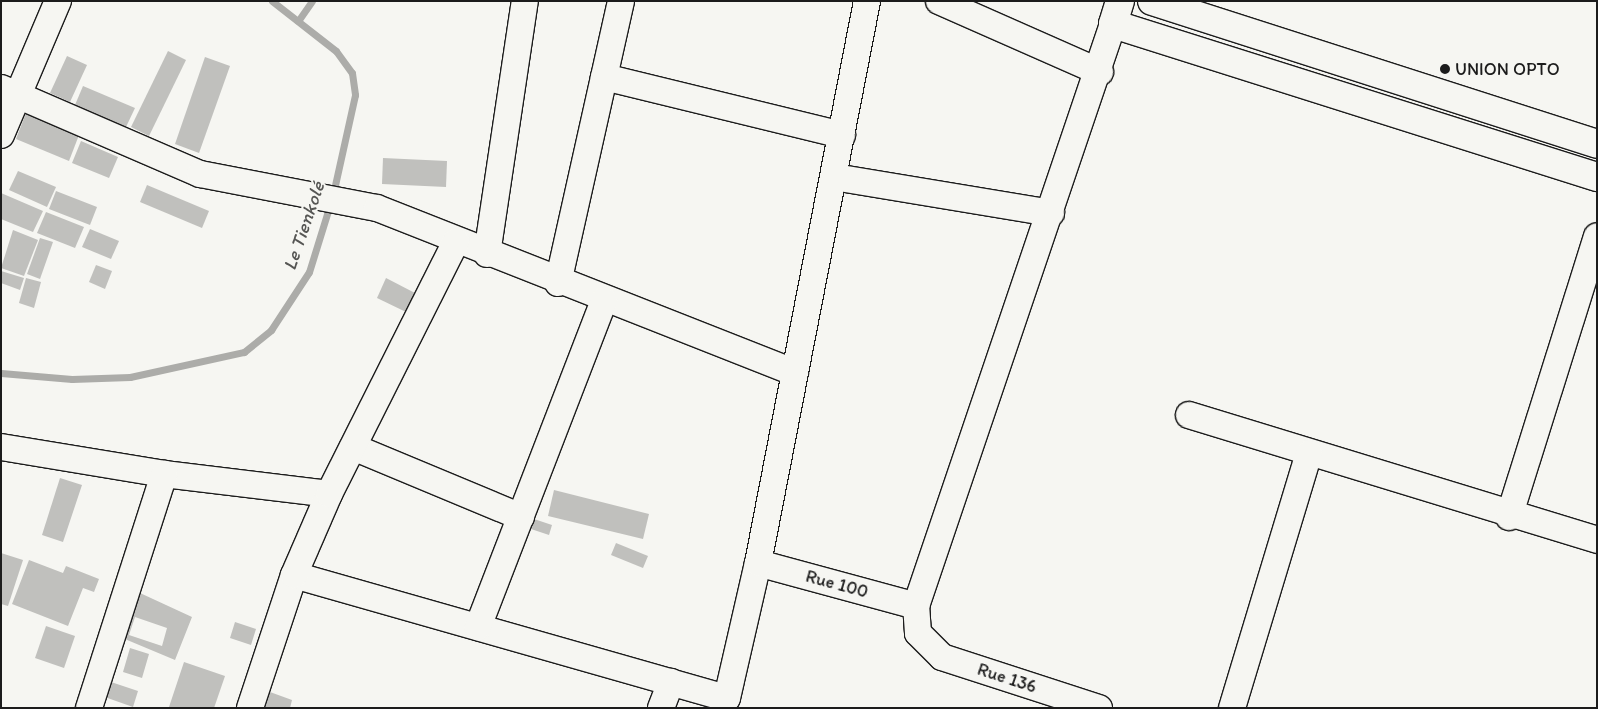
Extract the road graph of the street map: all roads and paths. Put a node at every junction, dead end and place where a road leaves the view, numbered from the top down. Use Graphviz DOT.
graph roads {
  1 [pos="58,1"];
  2 [pos="525,1"];
  3 [pos="621,1"];
  4 [pos="867,1"];
  5 [pos="1152,1"];
  6 [pos="951,4"];
  7 [pos="1117,13"];
  8 [pos="1100,72"];
  9 [pos="604,77"];
  10 [pos="10,91"];
  11 [pos="1,135"];
  12 [pos="842,135"];
  13 [pos="1597,144"];
  14 [pos="834,177"];
  15 [pos="1597,177"];
  16 [pos="1051,213"];
  17 [pos="1597,237"];
  18 [pos="456,241"];
  19 [pos="486,254"];
  20 [pos="558,283"];
  21 [pos="604,300"];
  22 [pos="795,373"];
  23 [pos="1189,415"];
  24 [pos="353,446"];
  25 [pos="1,447"];
  26 [pos="1310,453"];
  27 [pos="164,474"];
  28 [pos="329,494"];
  29 [pos="520,517"];
  30 [pos="1509,517"];
  31 [pos="1597,540"];
  32 [pos="758,562"];
  33 [pos="294,576"];
  34 [pos="916,606"];
  35 [pos="478,627"];
  36 [pos="671,682"];
  37 [pos="89,708"];
  38 [pos="250,708"];
  39 [pos="661,708"];
  40 [pos="1099,708"];
  41 [pos="1232,708"];
  1 -- 10 [label="street"];
  2 -- 19 [label="street"];
  3 -- 9 [label="street"];
  4 -- 12 [label="street"];
  5 -- 13 [label="main road"];
  6 -- 8 [label="street"];
  7 -- 8 [label="street"];
  7 -- 15 [label="main road"];
  8 -- 16 [label="street"];
  9 -- 12 [label="street"];
  9 -- 20 [label="street"];
  10 -- 11 [label="street"];
  10 -- 18 [label="street"];
  12 -- 14 [label="street"];
  14 -- 16 [label="street"];
  14 -- 22 [label="street"];
  16 -- 34 [label="street"];
  17 -- 30 [label="street"];
  18 -- 19 [label="street"];
  18 -- 24 [label="street"];
  19 -- 20 [label="street"];
  20 -- 21 [label="street"];
  21 -- 22 [label="street"];
  21 -- 29 [label="street"];
  22 -- 32 [label="street"];
  23 -- 26 [label="street"];
  24 -- 28 [label="street"];
  24 -- 29 [label="street"];
  25 -- 27 [label="street"];
  26 -- 30 [label="street"];
  26 -- 41 [label="street"];
  27 -- 28 [label="street"];
  27 -- 37 [label="street"];
  28 -- 33 [label="street"];
  29 -- 35 [label="street"];
  30 -- 31 [label="street"];
  32 -- 34 [label="street, Rue 100"];
  32 -- 36 [label="street"];
  33 -- 35 [label="street"];
  33 -- 38 [label="street"];
  34 -- 40 [label="street, Rue 136"];
  35 -- 36 [label="street"];
  36 -- 39 [label="street"];
}
